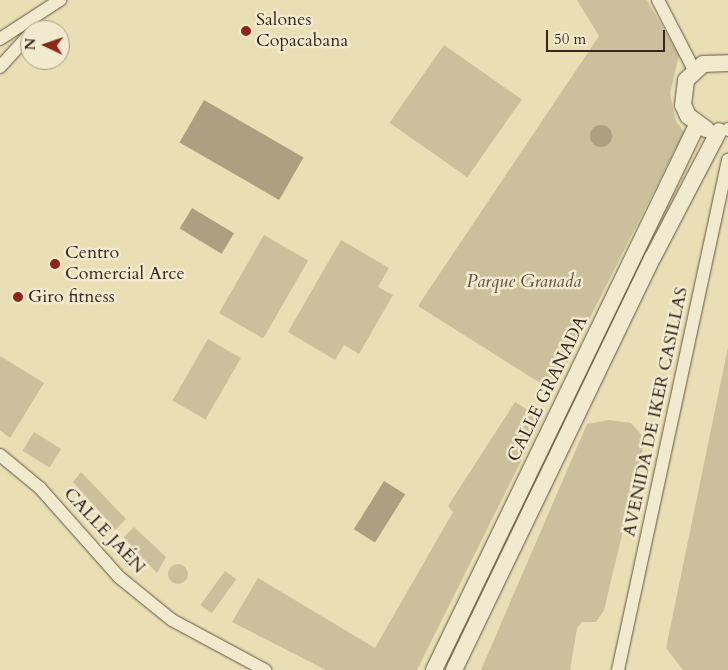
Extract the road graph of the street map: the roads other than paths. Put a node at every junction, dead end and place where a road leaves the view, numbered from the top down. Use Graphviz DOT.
graph roads {
  1 [pos="60,0"];
  2 [pos="658,0"];
  3 [pos="42,20"];
  4 [pos="0,39"];
  5 [pos="20,45"];
  6 [pos="728,63"];
  7 [pos="0,68"];
  8 [pos="694,70"];
  9 [pos="697,125"];
  10 [pos="725,130"];
  11 [pos="728,160"];
  12 [pos="0,455"];
  13 [pos="265,670"];
  14 [pos="434,670"];
  15 [pos="454,670"];
  16 [pos="618,670"];
  1 -- 3 [label="street"];
  1 -- 4 [label="street"];
  2 -- 8 [label="street"];
  5 -- 7 [label="street"];
  6 -- 8 [label="street"];
  8 -- 9 [label="street"];
  9 -- 10 [label="street"];
  9 -- 14 [label="street, CALLE GRANADA"];
  10 -- 15 [label="street"];
  11 -- 16 [label="street, AVENIDA DE IKER CASILLAS"];
  12 -- 13 [label="street, CALLE JAÉN"];
}
